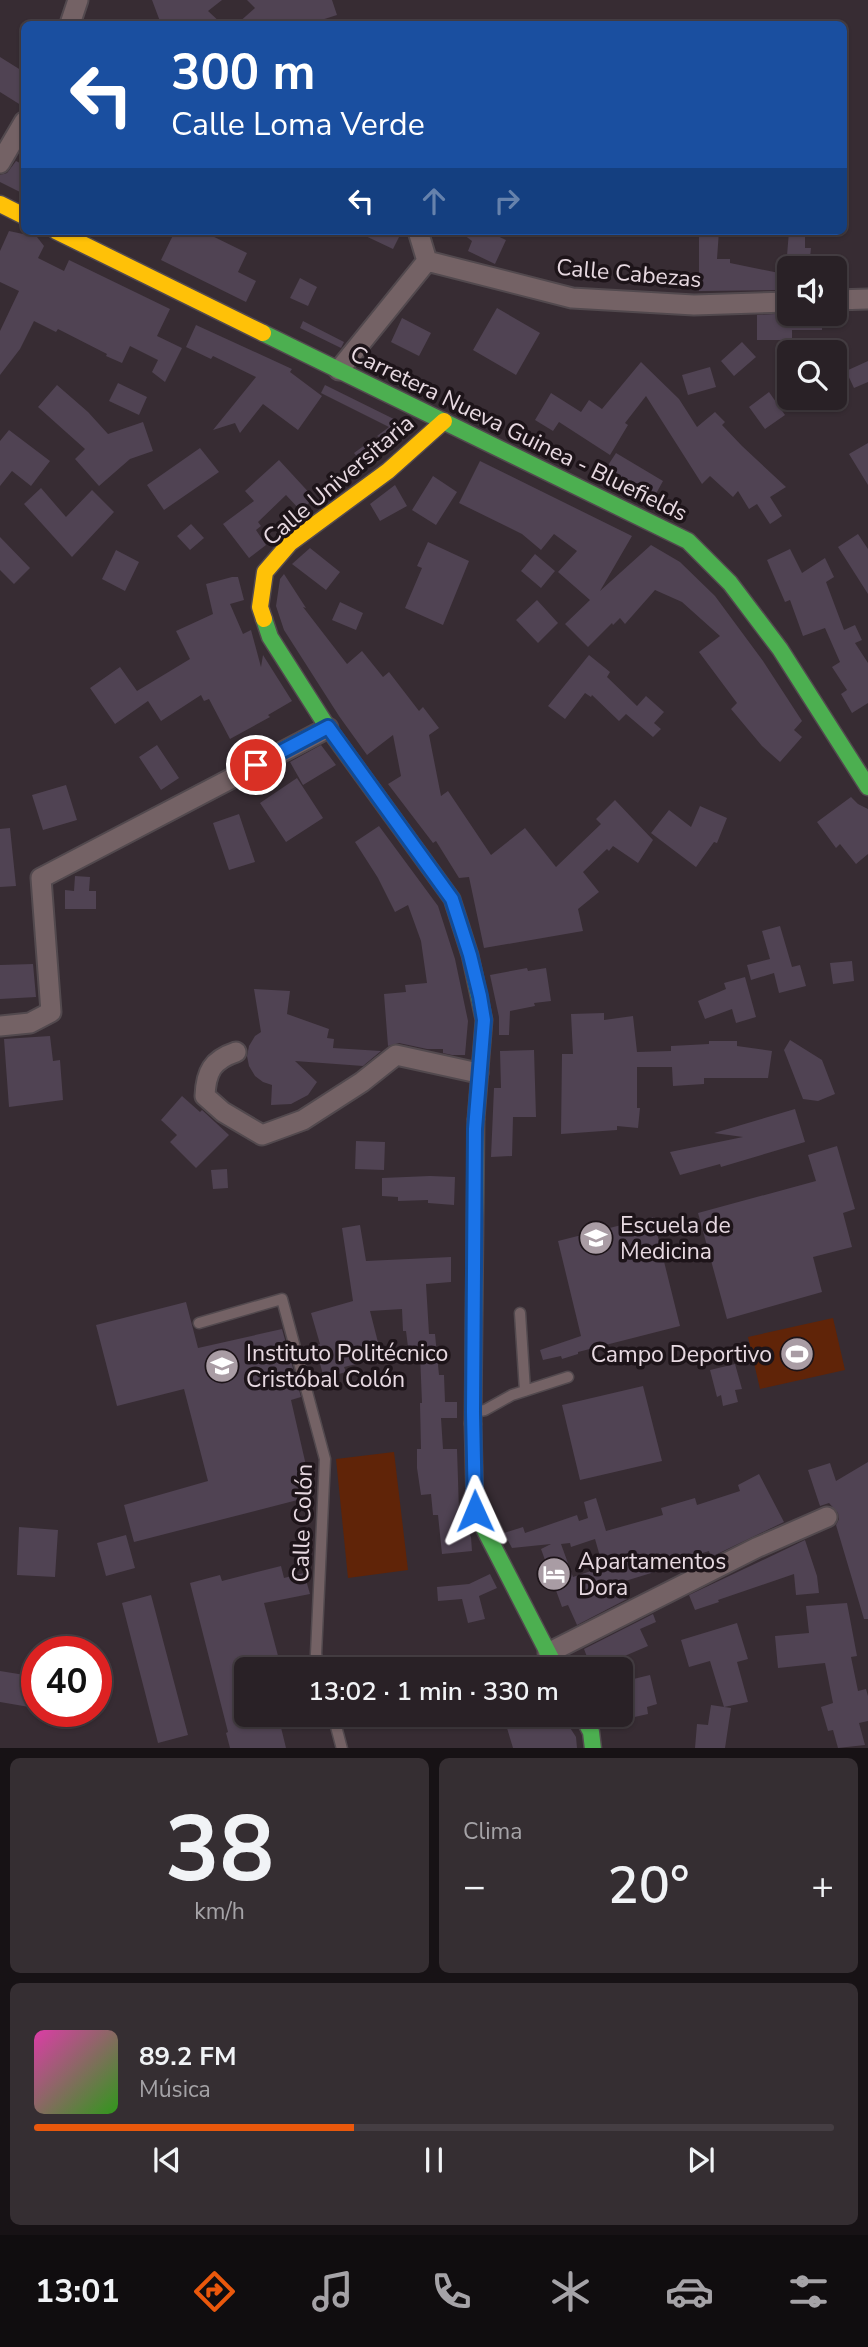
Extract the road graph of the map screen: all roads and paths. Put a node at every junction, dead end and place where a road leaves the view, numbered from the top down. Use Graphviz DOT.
graph roads {
  1 [pos="78,0"];
  2 [pos="71,21"];
  3 [pos="21,127"];
  4 [pos="0,163"];
  5 [pos="0,204"];
  6 [pos="21,214"];
  7 [pos="64,235"];
  8 [pos="419,235"];
  9 [pos="427,261"];
  10 [pos="868,299"];
  11 [pos="847,300"];
  12 [pos="777,302"];
  13 [pos="339,370"];
  14 [pos="444,421"];
  15 [pos="328,727"];
  16 [pos="868,787"];
  17 [pos="0,1027"];
  18 [pos="236,1052"];
  19 [pos="478,1073"];
  20 [pos="520,1313"];
  21 [pos="200,1323"];
  22 [pos="568,1377"];
  23 [pos="525,1391"];
  24 [pos="473,1412"];
  25 [pos="827,1517"];
  26 [pos="317,1657"];
  27 [pos="550,1657"];
  28 [pos="559,1657"];
  29 [pos="336,1727"];
  30 [pos="588,1727"];
  31 [pos="342,1748"];
  32 [pos="593,1748"];
  1 -- 2 [label="street"];
  3 -- 4 [label="street"];
  5 -- 6 [label="main road"];
  7 -- 13 [label="main road, Carretera Nueva Guinea - Bluefields"];
  8 -- 9 [label="street"];
  9 -- 12 [label="street, Calle Cabezas"];
  9 -- 13 [label="street"];
  10 -- 11 [label="street"];
  13 -- 14 [label="main road, Carretera Nueva Guinea - Bluefields"];
  14 -- 15 [label="main road, Calle Universitaria"];
  14 -- 16 [label="main road, Carretera Nueva Guinea - Bluefields"];
  15 -- 17 [label="street"];
  15 -- 19 [label="main road, Calle Universitaria"];
  18 -- 19 [label="street"];
  19 -- 24 [label="main road, Calle Universitaria"];
  20 -- 23 [label="lane"];
  21 -- 26 [label="lane, Calle Colón"];
  22 -- 23 [label="lane"];
  23 -- 24 [label="lane"];
  24 -- 27 [label="main road, Calle Universitaria"];
  25 -- 28 [label="street"];
  29 -- 31 [label="lane"];
  30 -- 32 [label="main road"];
}
